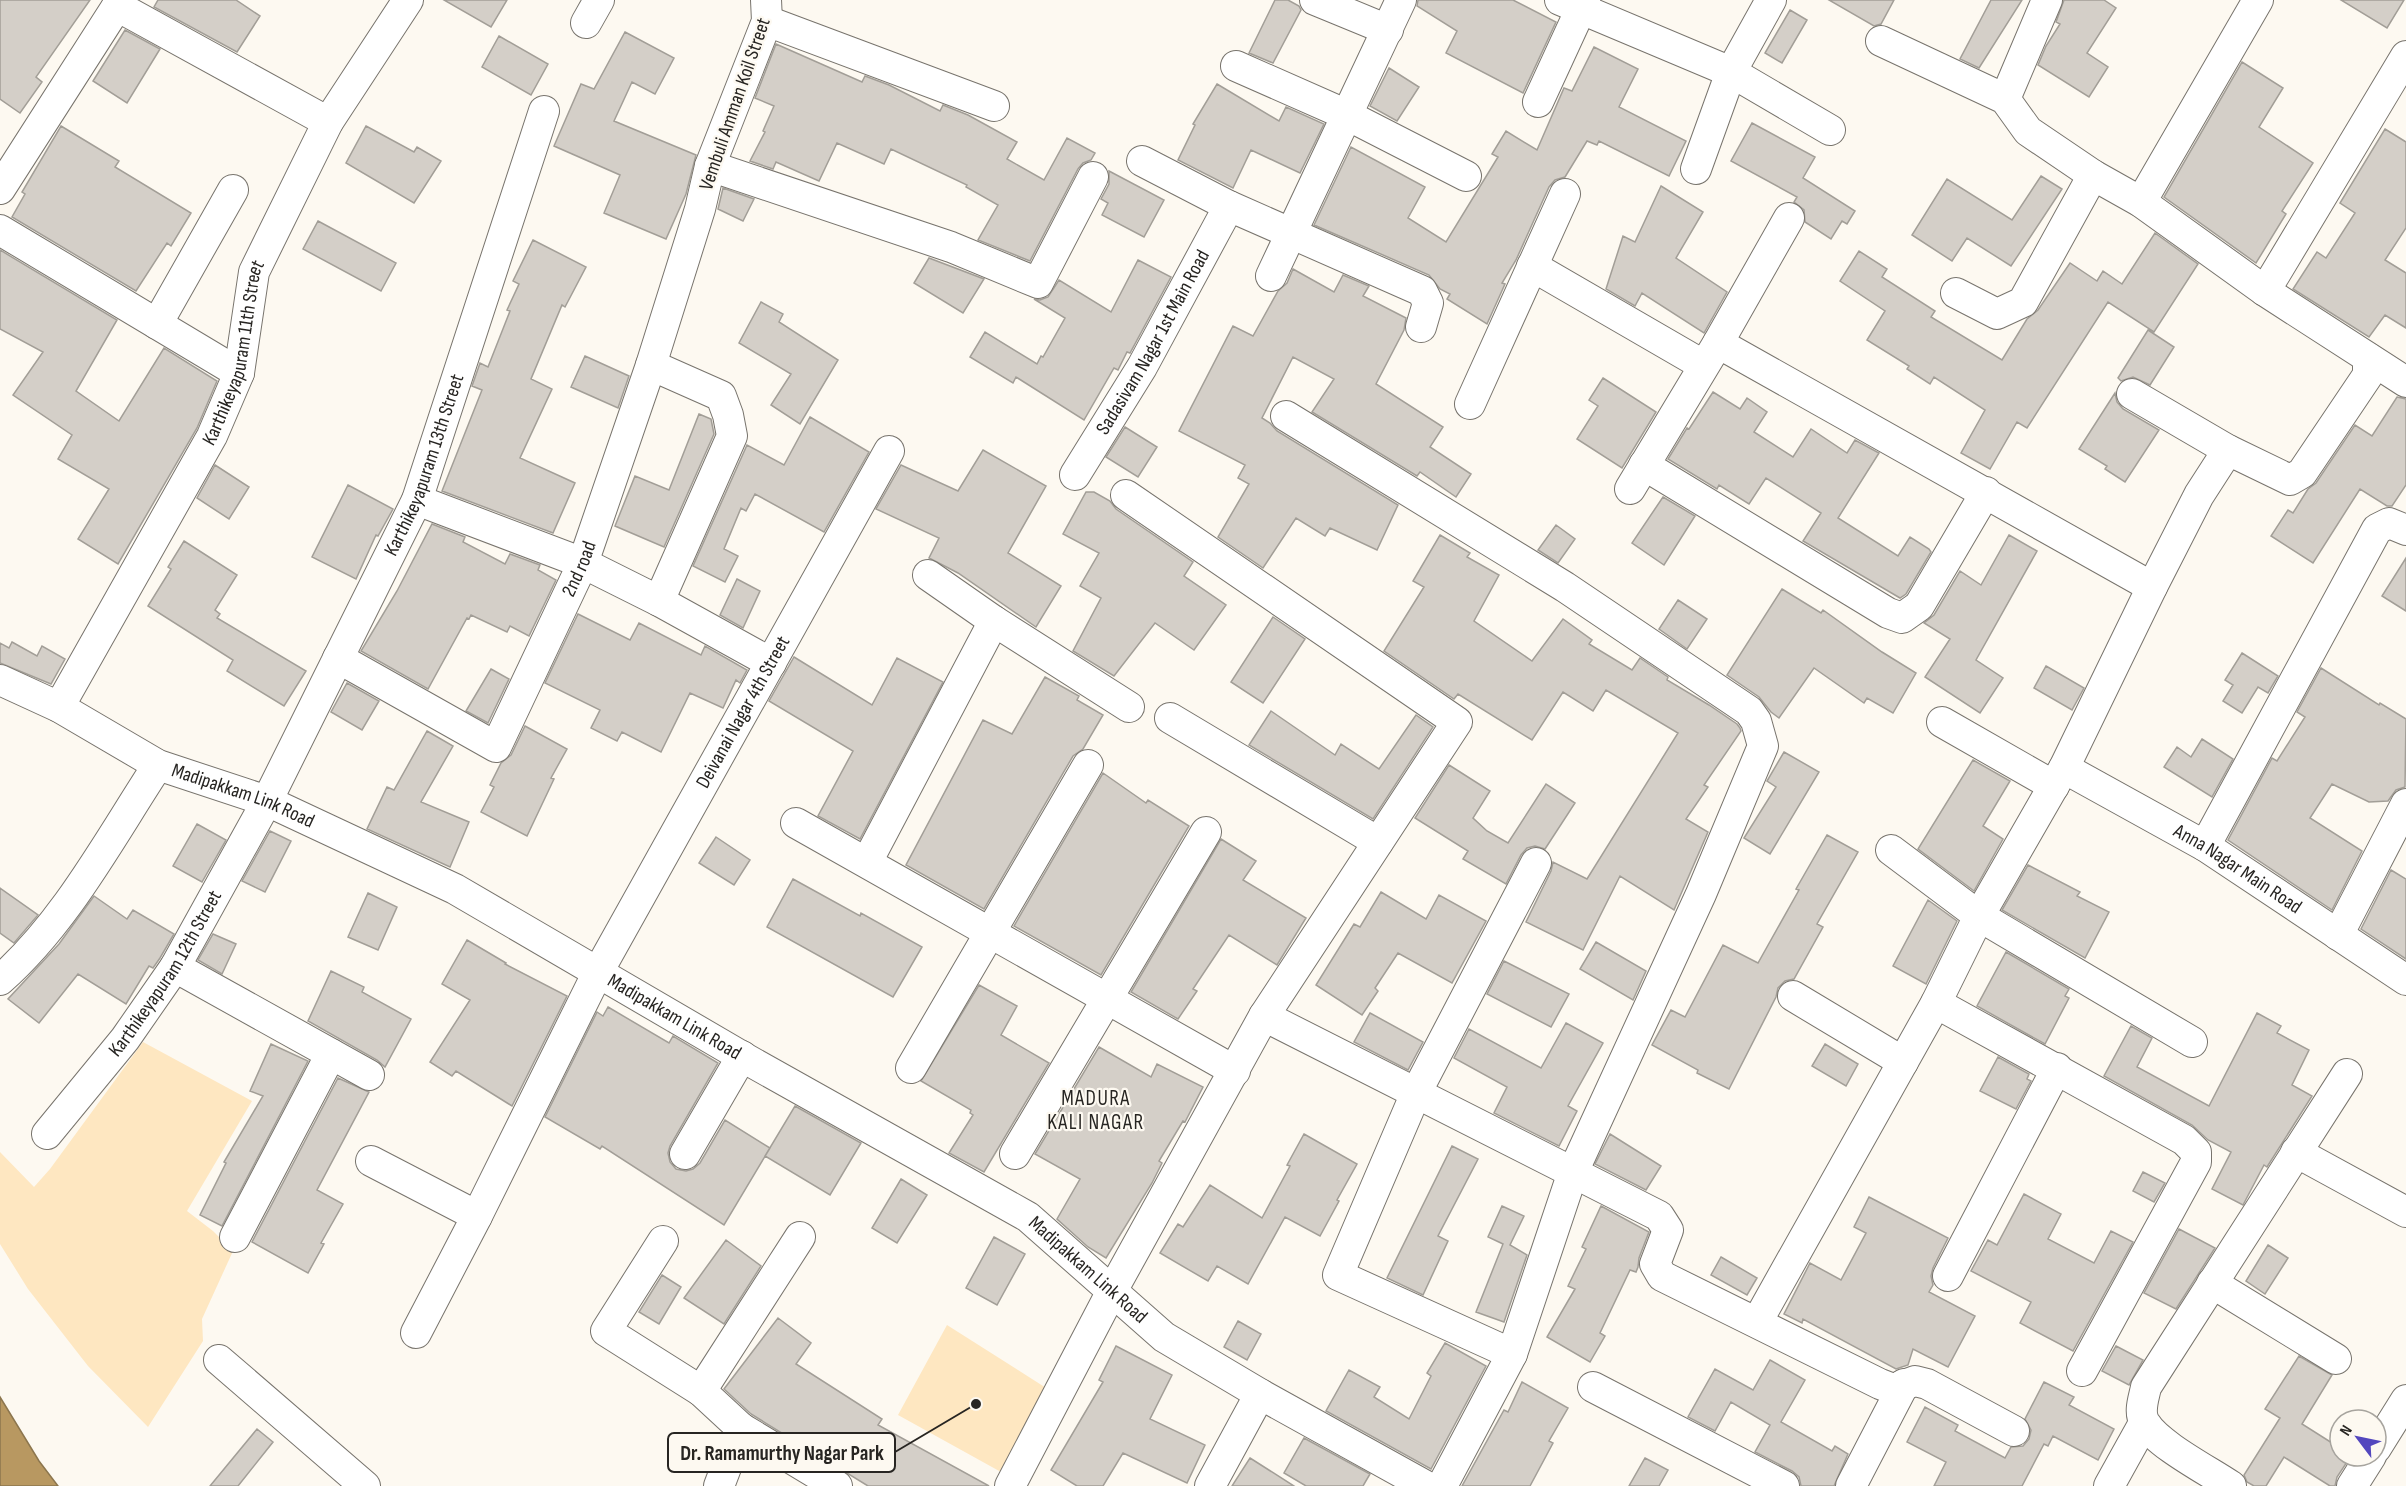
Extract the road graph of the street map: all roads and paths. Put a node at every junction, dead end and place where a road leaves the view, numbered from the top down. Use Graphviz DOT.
graph roads {
  1 [pos="408,0"];
  2 [pos="1315,0"];
  3 [pos="1401,0"];
  4 [pos="1771,0"];
  5 [pos="2047,0"];
  6 [pos="2259,0"];
  7 [pos="119,3"];
  8 [pos="1575,3"];
  9 [pos="767,10"];
  10 [pos="1388,30"];
  11 [pos="1881,41"];
  12 [pos="2406,56"];
  13 [pos="1236,66"];
  14 [pos="1731,72"];
  15 [pos="2005,99"];
  16 [pos="1538,102"];
  17 [pos="994,106"];
  18 [pos="544,111"];
  19 [pos="1347,115"];
  20 [pos="328,122"];
  21 [pos="1830,130"];
  22 [pos="1142,161"];
  23 [pos="710,165"];
  24 [pos="1696,169"];
  25 [pos="2092,175"];
  26 [pos="1466,176"];
  27 [pos="1094,177"];
  28 [pos="0,189"];
  29 [pos="232,190"];
  30 [pos="1564,194"];
  31 [pos="2141,202"];
  32 [pos="1229,206"];
  33 [pos="700,209"];
  34 [pos="1789,218"];
  35 [pos="0,230"];
  36 [pos="1292,232"];
  37 [pos="1532,266"];
  38 [pos="1271,276"];
  39 [pos="2265,291"];
  40 [pos="1956,292"];
  41 [pos="157,324"];
  42 [pos="1421,327"];
  43 [pos="1711,354"];
  44 [pos="2368,358"];
  45 [pos="651,365"];
  46 [pos="239,373"];
  47 [pos="2406,382"];
  48 [pos="2132,394"];
  49 [pos="1470,404"];
  50 [pos="1286,416"];
  51 [pos="2228,450"];
  52 [pos="889,451"];
  53 [pos="1075,475"];
  54 [pos="1986,492"];
  55 [pos="1126,495"];
  56 [pos="417,500"];
  57 [pos="2406,530"];
  58 [pos="583,562"];
  59 [pos="928,574"];
  60 [pos="2152,587"];
  61 [pos="659,602"];
  62 [pos="994,621"];
  63 [pos="338,658"];
  64 [pos="771,663"];
  65 [pos="0,680"];
  66 [pos="59,707"];
  67 [pos="1129,707"];
  68 [pos="1170,718"];
  69 [pos="1942,722"];
  70 [pos="158,765"];
  71 [pos="1088,765"];
  72 [pos="2059,777"];
  73 [pos="267,801"];
  74 [pos="2406,804"];
  75 [pos="796,823"];
  76 [pos="1206,832"];
  77 [pos="1378,842"];
  78 [pos="2205,846"];
  79 [pos="1891,850"];
  80 [pos="867,862"];
  81 [pos="1536,863"];
  82 [pos="1980,916"];
  83 [pos="990,932"];
  84 [pos="2338,935"];
  85 [pos="175,967"];
  86 [pos="598,972"];
  87 [pos="0,980"];
  88 [pos="2406,980"];
  89 [pos="1792,996"];
  90 [pos="1107,999"];
  91 [pos="1936,1003"];
  92 [pos="1264,1016"];
  93 [pos="2192,1042"];
  94 [pos="331,1054"];
  95 [pos="742,1056"];
  96 [pos="1903,1062"];
  97 [pos="911,1068"];
  98 [pos="2057,1068"];
  99 [pos="1235,1071"];
  100 [pos="2347,1074"];
  101 [pos="369,1076"];
  102 [pos="1416,1093"];
  103 [pos="47,1134"];
  104 [pos="2296,1152"];
  105 [pos="686,1154"];
  106 [pos="1015,1154"];
  107 [pos="371,1161"];
  108 [pos="1573,1172"];
  109 [pos="2406,1212"];
  110 [pos="477,1216"];
  111 [pos="235,1237"];
  112 [pos="800,1237"];
  113 [pos="663,1241"];
  114 [pos="1948,1276"];
  115 [pos="2212,1283"];
  116 [pos="1112,1291"];
  117 [pos="1757,1322"];
  118 [pos="417,1334"];
  119 [pos="1512,1354"];
  120 [pos="2336,1359"];
  121 [pos="219,1360"];
  122 [pos="2082,1371"];
  123 [pos="1904,1384"];
  124 [pos="1593,1387"];
  125 [pos="701,1391"];
  126 [pos="1260,1394"];
  127 [pos="2406,1400"];
  128 [pos="2144,1422"];
  129 [pos="741,1428"];
  130 [pos="2388,1429"];
  131 [pos="2014,1431"];
  132 [pos="2363,1468"];
  133 [pos="365,1486"];
  134 [pos="718,1486"];
  135 [pos="837,1486"];
  136 [pos="1010,1486"];
  137 [pos="1210,1486"];
  138 [pos="1426,1486"];
  139 [pos="1442,1486"];
  140 [pos="1784,1486"];
  141 [pos="1851,1486"];
  142 [pos="2109,1486"];
  143 [pos="2231,1486"];
  144 [pos="2352,1486"];
  1 -- 20 [label="street, Karthikeyapuram 11th Street"];
  2 -- 10 [label="street"];
  3 -- 10 [label="street"];
  4 -- 14 [label="street"];
  5 -- 15 [label="street"];
  6 -- 31 [label="street"];
  7 -- 20 [label="street"];
  7 -- 28 [label="street"];
  8 -- 14 [label="street"];
  8 -- 16 [label="street"];
  9 -- 17 [label="street"];
  9 -- 23 [label="street, Vembuli Amman Koil Street"];
  10 -- 19 [label="street"];
  11 -- 15 [label="street"];
  12 -- 39 [label="street"];
  13 -- 19 [label="street"];
  14 -- 21 [label="street"];
  14 -- 24 [label="street"];
  15 -- 25 [label="street"];
  18 -- 56 [label="street, Karthikeyapuram 13th Street"];
  19 -- 26 [label="street"];
  19 -- 36 [label="street"];
  20 -- 46 [label="street, Karthikeyapuram 11th Street"];
  22 -- 32 [label="street"];
  23 -- 27 [label="street"];
  23 -- 33 [label="street, Vembuli Amman Koil Street"];
  25 -- 31 [label="street"];
  25 -- 40 [label="street"];
  29 -- 41 [label="street"];
  30 -- 37 [label="street"];
  31 -- 39 [label="street"];
  32 -- 36 [label="street"];
  32 -- 53 [label="street, Sadasivam Nagar 1st Main Road"];
  33 -- 45 [label="street, 2nd road"];
  34 -- 43 [label="street"];
  35 -- 41 [label="street"];
  36 -- 38 [label="street"];
  36 -- 42 [label="street"];
  37 -- 43 [label="street"];
  37 -- 49 [label="street"];
  39 -- 44 [label="street"];
  41 -- 46 [label="street"];
  43 -- 54 [label="street"];
  43 -- 54 [label="street"];
  44 -- 47 [label="street"];
  44 -- 51 [label="street"];
  45 -- 58 [label="street, 2nd road"];
  45 -- 61 [label="street"];
  46 -- 66 [label="street, Karthikeyapuram 11th Street"];
  48 -- 51 [label="street"];
  50 -- 108 [label="street"];
  51 -- 60 [label="street"];
  52 -- 64 [label="street, Deivanai Nagar 4th Street"];
  54 -- 60 [label="street"];
  55 -- 77 [label="street"];
  56 -- 58 [label="street"];
  56 -- 63 [label="street, Karthikeyapuram 13th Street"];
  57 -- 78 [label="street"];
  58 -- 61 [label="street"];
  58 -- 63 [label="street, 2nd road"];
  59 -- 62 [label="street"];
  60 -- 72 [label="street"];
  61 -- 64 [label="street"];
  62 -- 67 [label="street"];
  62 -- 80 [label="street"];
  63 -- 73 [label="street, Karthikeyapuram 13th Street"];
  64 -- 86 [label="street, Deivanai Nagar 4th Street"];
  65 -- 66 [label="street, Madipakkam Link Road"];
  66 -- 70 [label="street, Madipakkam Link Road"];
  68 -- 77 [label="street"];
  69 -- 72 [label="street, Anna Nagar Main Road"];
  70 -- 73 [label="street, Madipakkam Link Road"];
  70 -- 87 [label="street"];
  71 -- 83 [label="street"];
  72 -- 78 [label="street, Anna Nagar Main Road"];
  72 -- 82 [label="street"];
  73 -- 85 [label="street, Karthikeyapuram 12th Street"];
  73 -- 86 [label="street, Madipakkam Link Road"];
  74 -- 84 [label="street"];
  75 -- 80 [label="street"];
  76 -- 90 [label="street"];
  77 -- 92 [label="street"];
  78 -- 84 [label="street, Anna Nagar Main Road"];
  79 -- 82 [label="street"];
  80 -- 83 [label="street"];
  81 -- 102 [label="street"];
  82 -- 91 [label="street"];
  82 -- 93 [label="street"];
  83 -- 90 [label="street"];
  83 -- 97 [label="street"];
  84 -- 88 [label="street, Anna Nagar Main Road"];
  85 -- 94 [label="street"];
  85 -- 103 [label="street, Karthikeyapuram 12th Street"];
  86 -- 95 [label="street, Madipakkam Link Road"];
  86 -- 110 [label="street, Deivanai Nagar 4th Street"];
  89 -- 96 [label="street"];
  90 -- 99 [label="street"];
  90 -- 106 [label="street"];
  91 -- 96 [label="street"];
  91 -- 98 [label="street"];
  92 -- 99 [label="street"];
  92 -- 102 [label="street"];
  94 -- 101 [label="street"];
  94 -- 111 [label="street"];
  95 -- 105 [label="street"];
  95 -- 116 [label="street, Madipakkam Link Road"];
  96 -- 117 [label="street"];
  98 -- 114 [label="street"];
  98 -- 122 [label="street"];
  99 -- 116 [label="street"];
  100 -- 104 [label="street"];
  102 -- 108 [label="street"];
  102 -- 119 [label="street"];
  104 -- 109 [label="street"];
  104 -- 115 [label="street"];
  107 -- 110 [label="street"];
  108 -- 117 [label="street"];
  108 -- 119 [label="street"];
  110 -- 118 [label="street, Deivanai Nagar 4th Street"];
  112 -- 125 [label="street"];
  113 -- 125 [label="street"];
  115 -- 120 [label="street"];
  115 -- 128 [label="street"];
  116 -- 126 [label="street, Madipakkam Link Road"];
  116 -- 136 [label="street"];
  117 -- 123 [label="street"];
  119 -- 139 [label="street"];
  121 -- 133 [label="street"];
  123 -- 131 [label="street"];
  123 -- 141 [label="street"];
  124 -- 140 [label="street"];
  125 -- 129 [label="street"];
  126 -- 137 [label="street"];
  126 -- 138 [label="street, Madipakkam Link Road"];
  127 -- 130 [label="street"];
  128 -- 142 [label="street"];
  128 -- 143 [label="street"];
  129 -- 134 [label="street"];
  129 -- 135 [label="street"];
  132 -- 144 [label="street"];
}
